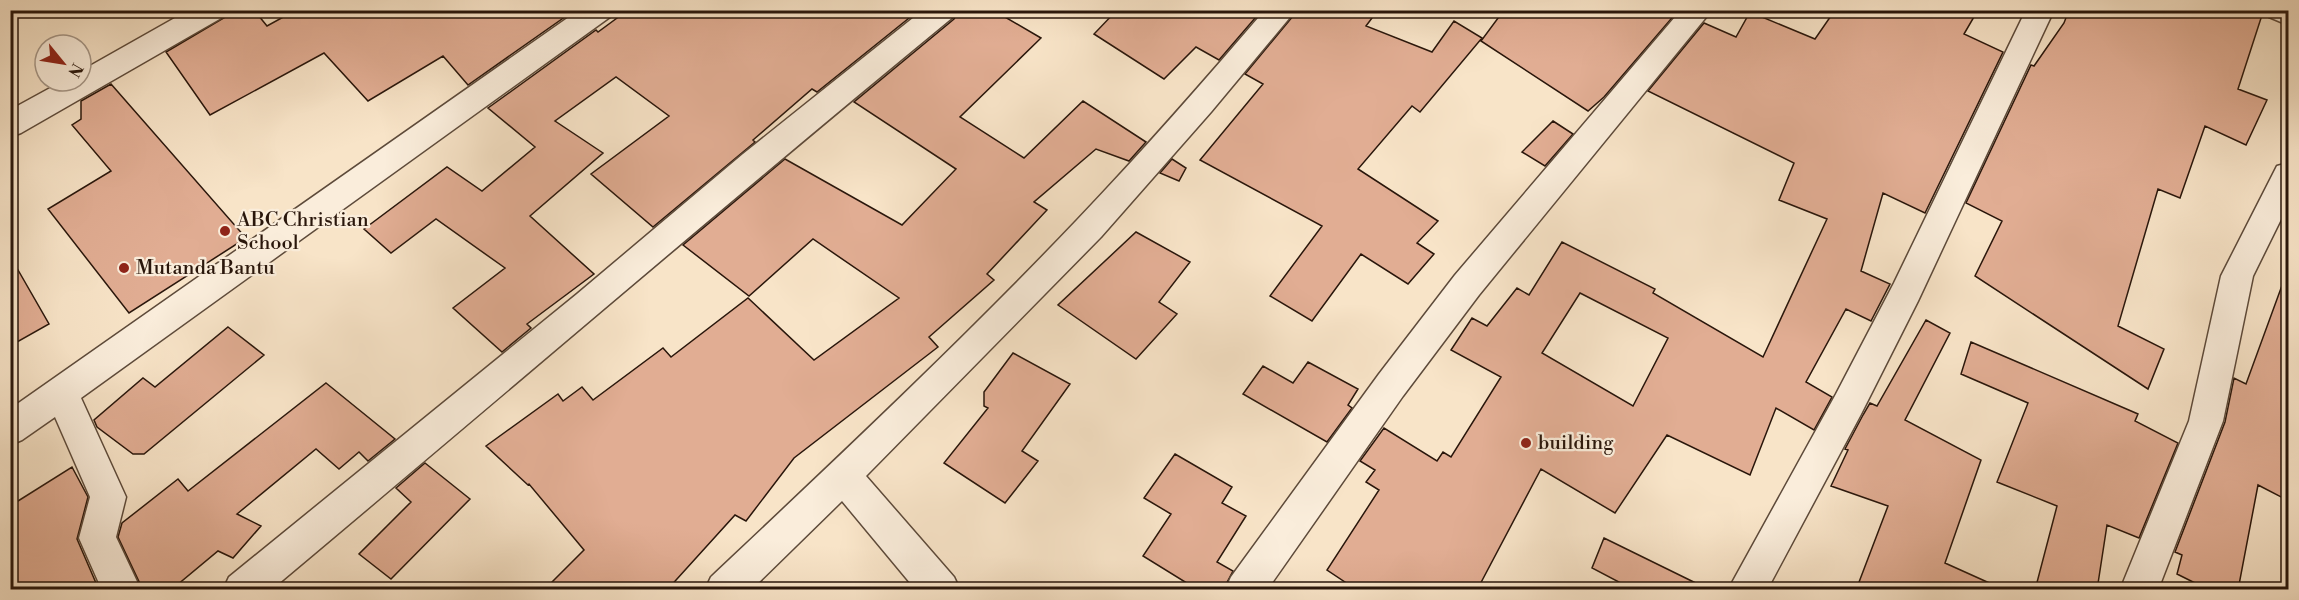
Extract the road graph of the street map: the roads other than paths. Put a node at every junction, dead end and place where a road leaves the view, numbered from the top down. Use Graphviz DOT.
graph roads {
  1 [pos="213,10"];
  2 [pos="600,10"];
  3 [pos="943,10"];
  4 [pos="1282,10"];
  5 [pos="1698,10"];
  6 [pos="2040,10"];
  7 [pos="2279,10"];
  8 [pos="2289,15"];
  9 [pos="10,125"];
  10 [pos="2289,175"];
  11 [pos="61,391"];
  12 [pos="10,429"];
  13 [pos="843,476"];
  14 [pos="122,590"];
  15 [pos="242,590"];
  16 [pos="724,590"];
  17 [pos="941,590"];
  18 [pos="1244,590"];
  19 [pos="1747,590"];
  20 [pos="2139,590"];
  1 -- 9 [label="street"];
  2 -- 11 [label="street"];
  3 -- 15 [label="street"];
  4 -- 13 [label="street"];
  5 -- 18 [label="street"];
  6 -- 19 [label="street"];
  7 -- 8 [label="street"];
  10 -- 20 [label="street"];
  11 -- 12 [label="street"];
  11 -- 14 [label="street"];
  13 -- 16 [label="street"];
  13 -- 17 [label="street"];
}
